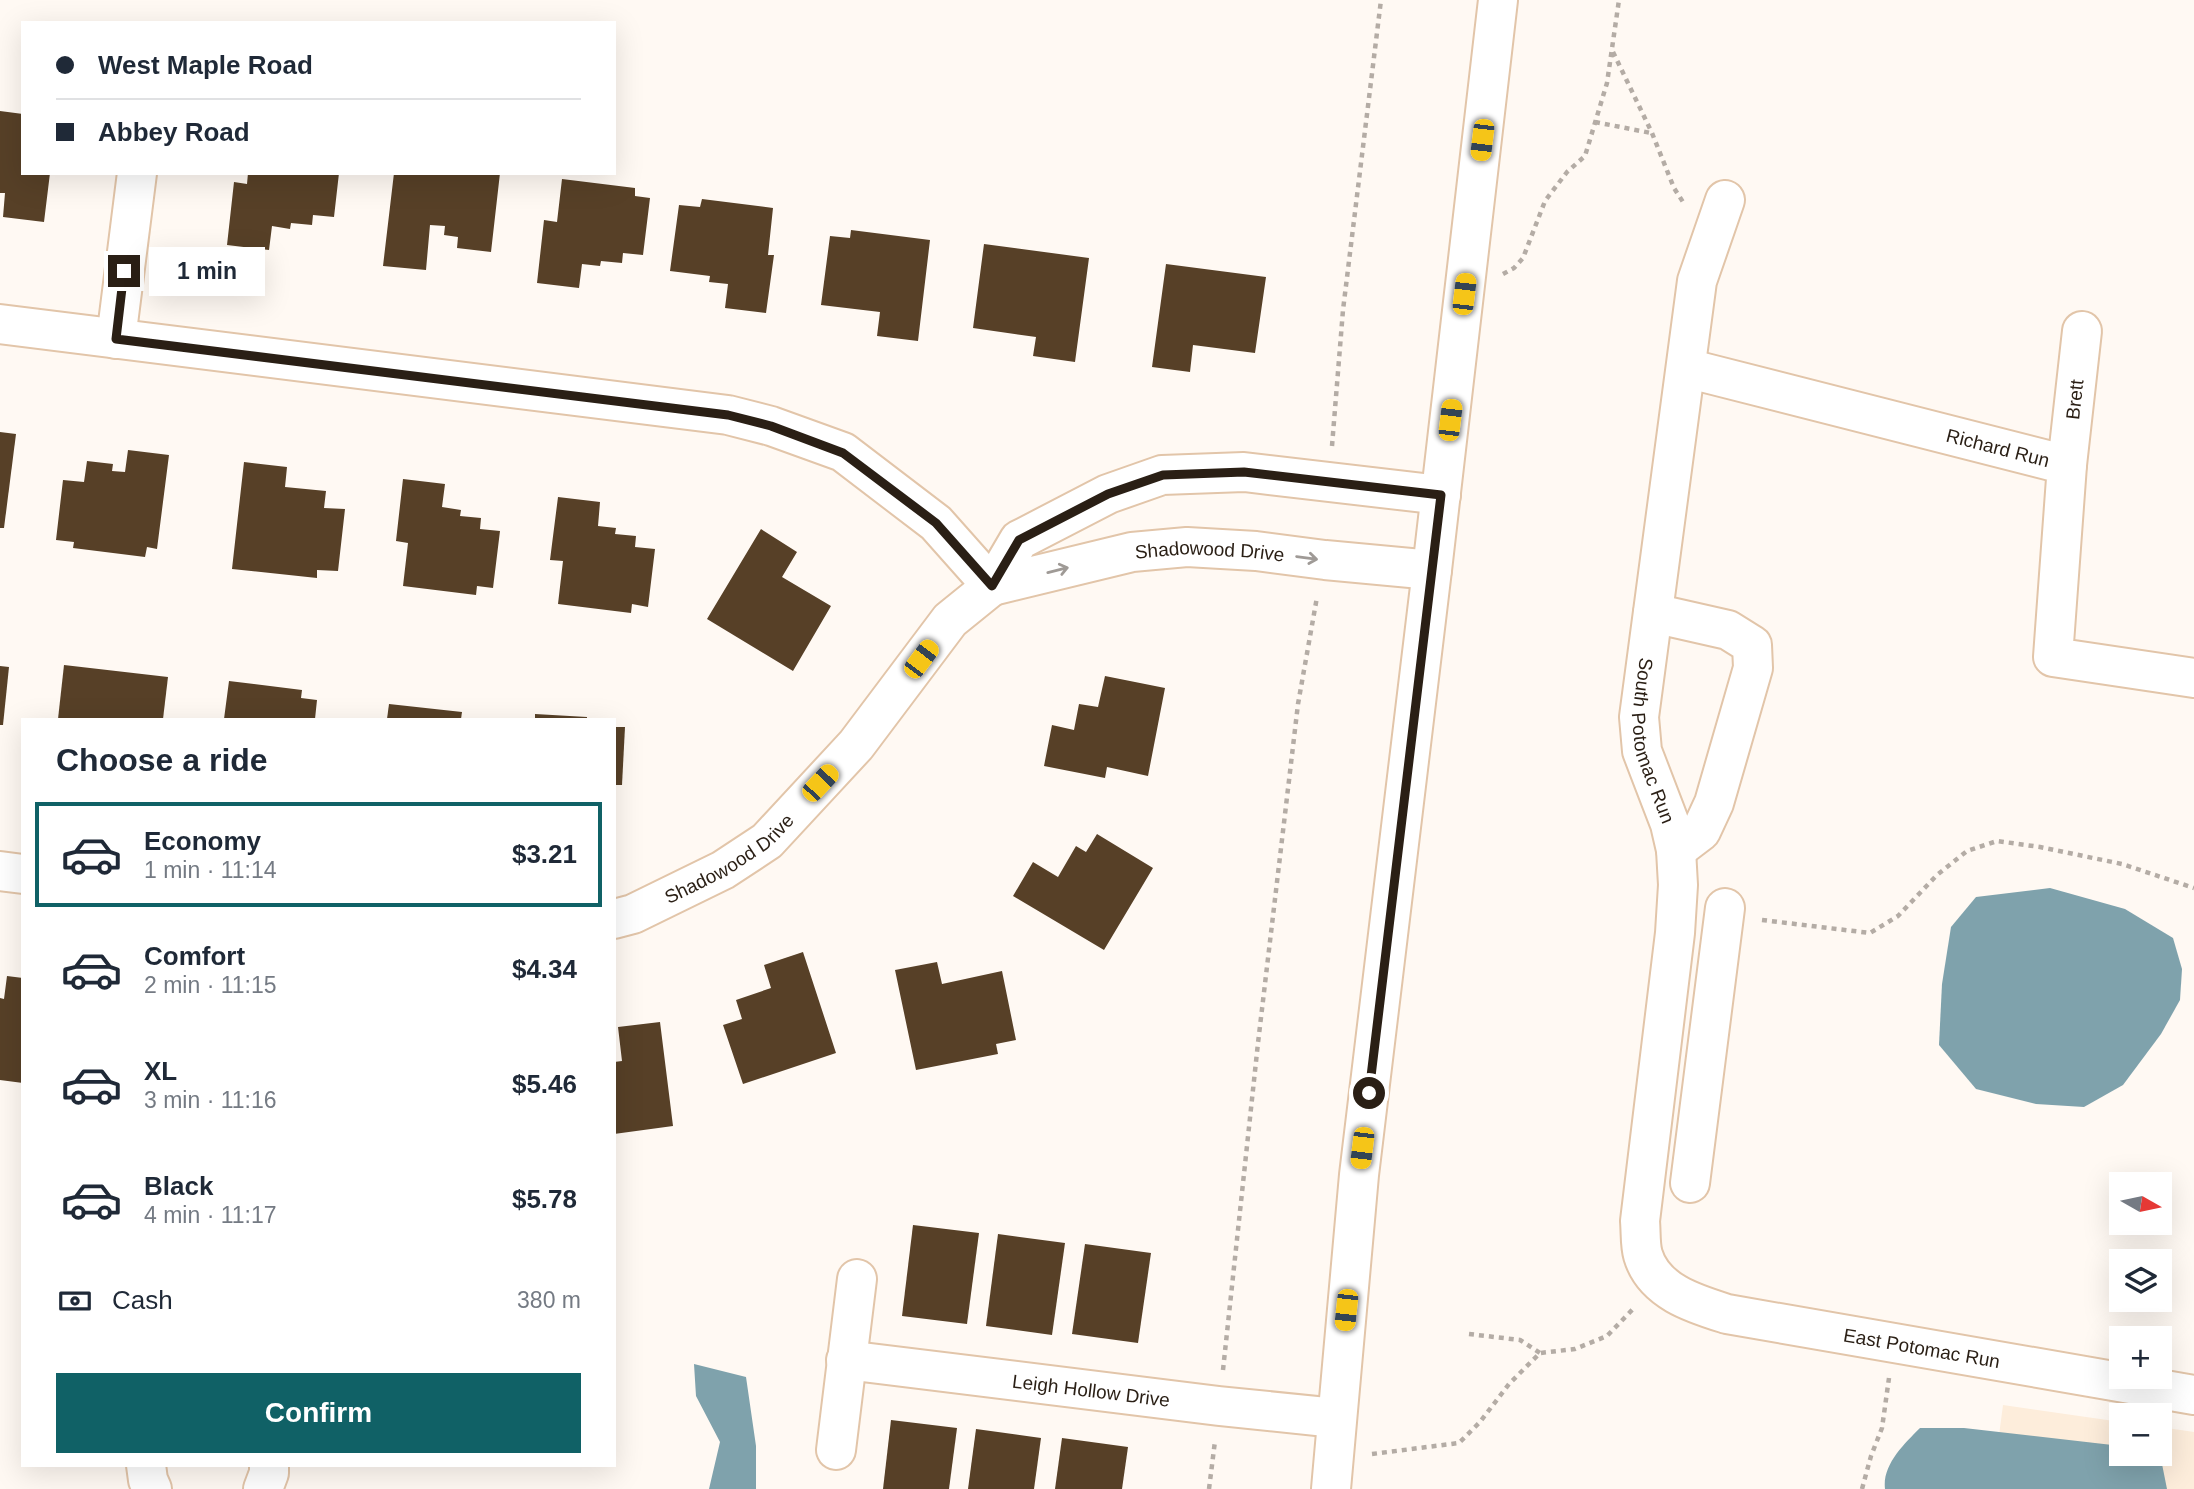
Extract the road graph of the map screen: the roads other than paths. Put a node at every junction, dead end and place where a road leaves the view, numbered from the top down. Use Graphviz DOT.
graph roads {
  1 [pos="1498,0"];
  2 [pos="137,175"];
  3 [pos="1719,217"];
  4 [pos="0,324"];
  5 [pos="2082,331"];
  6 [pos="116,339"];
  7 [pos="1686,368"];
  8 [pos="2067,466"];
  9 [pos="1441,495"];
  10 [pos="1432,570"];
  11 [pos="992,586"];
  12 [pos="1653,613"];
  13 [pos="2194,678"];
  14 [pos="1676,850"];
  15 [pos="0,871"];
  16 [pos="21,874"];
  17 [pos="616,918"];
  18 [pos="1723,923"];
  19 [pos="1663,1037"];
  20 [pos="1708,1042"];
  21 [pos="1690,1183"];
  22 [pos="857,1279"];
  23 [pos="1658,1282"];
  24 [pos="846,1360"];
  25 [pos="2194,1395"];
  26 [pos="1336,1418"];
  27 [pos="836,1450"];
  28 [pos="146,1467"];
  29 [pos="269,1467"];
  30 [pos="1332,1474"];
  31 [pos="152,1489"];
  32 [pos="262,1489"];
  1 -- 9 [label="street"];
  2 -- 6 [label="street"];
  3 -- 7 [label="street, South Potomac Run"];
  4 -- 6 [label="street"];
  5 -- 8 [label="street, Brett"];
  6 -- 11 [label="street"];
  7 -- 8 [label="street, Richard Run"];
  7 -- 12 [label="street, South Potomac Run"];
  8 -- 13 [label="street, Richard Run"];
  9 -- 10 [label="street"];
  9 -- 11 [label="street, Shadowood Drive"];
  11 -- 10 [label="street, Shadowood Drive, one-way"];
  10 -- 26 [label="street"];
  11 -- 17 [label="street, Shadowood Drive"];
  12 -- 14 [label="street, South Potomac Run"];
  12 -- 14 [label="street"];
  14 -- 19 [label="street, South Potomac Run"];
  15 -- 16 [label="street"];
  18 -- 20 [label="street"];
  19 -- 20 [label="street"];
  19 -- 23 [label="street, South Potomac Run"];
  20 -- 21 [label="street"];
  22 -- 24 [label="street"];
  23 -- 25 [label="street, East Potomac Run"];
  24 -- 26 [label="street, Leigh Hollow Drive"];
  24 -- 27 [label="street"];
  26 -- 30 [label="street"];
  28 -- 31 [label="street"];
  29 -- 32 [label="street"];
}
